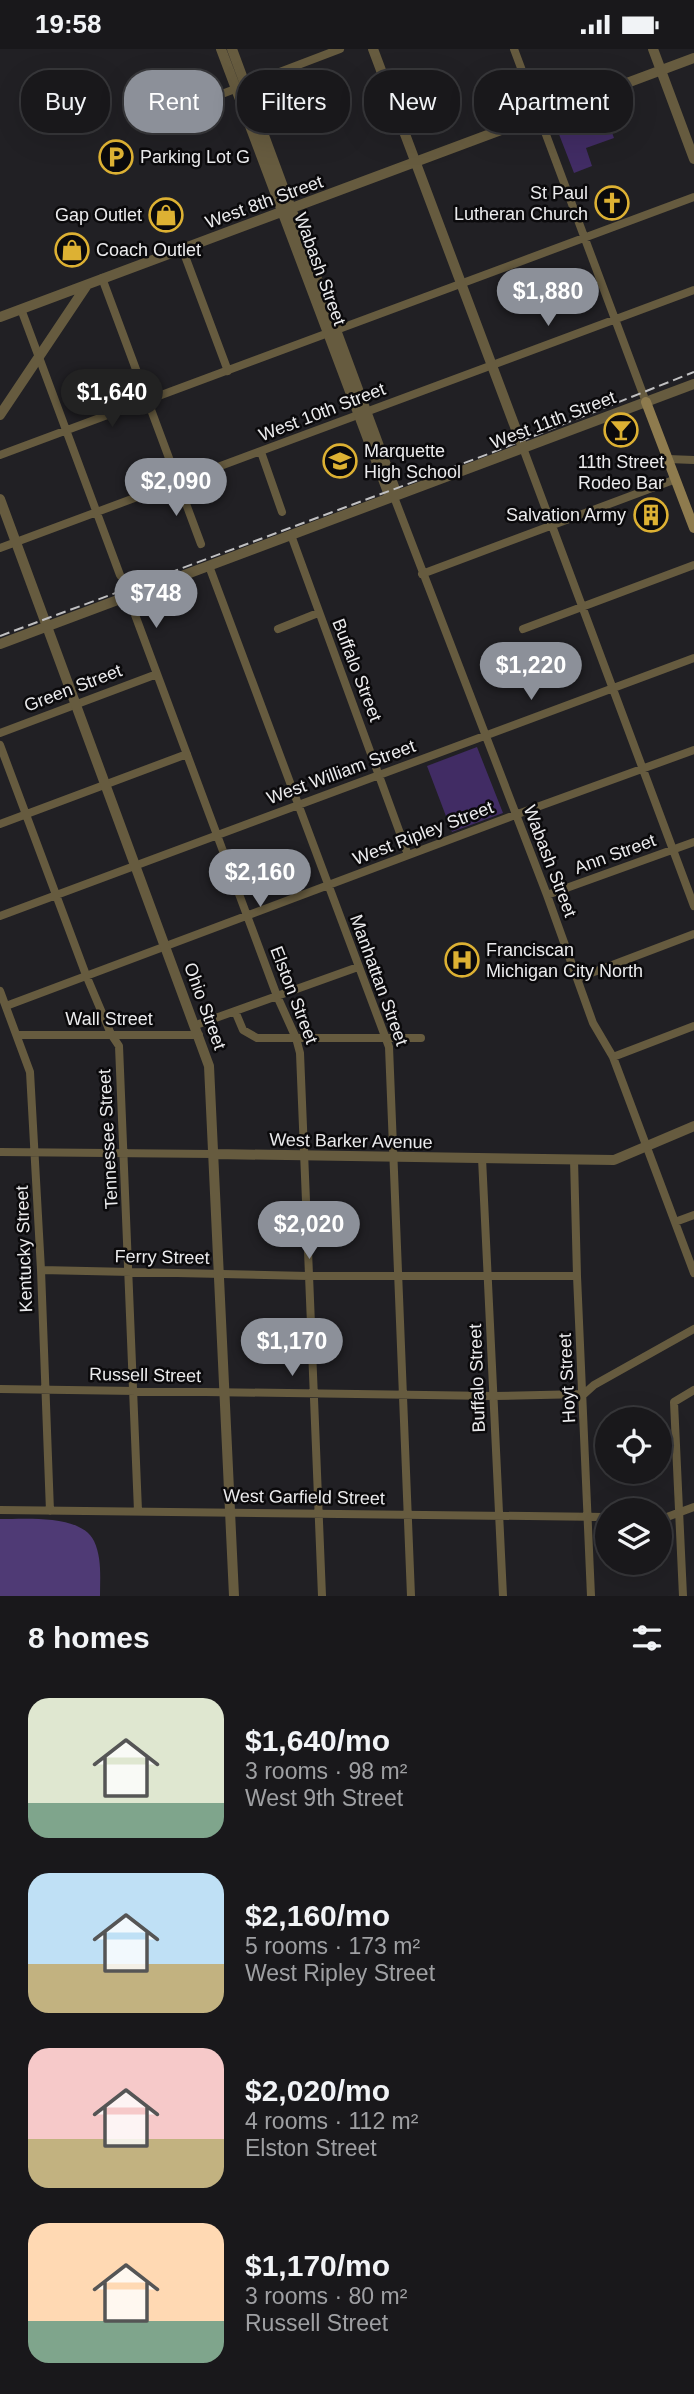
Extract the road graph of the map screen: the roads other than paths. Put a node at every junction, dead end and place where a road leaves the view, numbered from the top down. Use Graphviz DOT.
graph roads {
  1 [pos="221,49"];
  2 [pos="232,49"];
  3 [pos="341,49"];
  4 [pos="373,49"];
  5 [pos="514,49"];
  6 [pos="653,49"];
  7 [pos="694,58"];
  8 [pos="237,70"];
  9 [pos="286,70"];
  10 [pos="522,70"];
  11 [pos="661,71"];
  12 [pos="237,79"];
  13 [pos="633,82"];
  14 [pos="258,133"];
  15 [pos="498,133"];
  16 [pos="545,133"];
  17 [pos="694,159"];
  18 [pos="415,163"];
  19 [pos="694,197"];
  20 [pos="287,210"];
  21 [pos="586,236"];
  22 [pos="182,249"];
  23 [pos="102,278"];
  24 [pos="87,284"];
  25 [pos="461,284"];
  26 [pos="694,289"];
  27 [pos="21,309"];
  28 [pos="0,317"];
  29 [pos="615,318"];
  30 [pos="338,330"];
  31 [pos="327,334"];
  32 [pos="39,357"];
  33 [pos="491,365"];
  34 [pos="228,371"];
  35 [pos="694,384"];
  36 [pos="147,401"];
  37 [pos="646,402"];
  38 [pos="363,413"];
  39 [pos="0,415"];
  40 [pos="66,431"];
  41 [pos="523,448"];
  42 [pos="261,452"];
  43 [pos="0,455"];
  44 [pos="668,459"];
  45 [pos="694,460"];
  46 [pos="676,479"];
  47 [pos="178,482"];
  48 [pos="394,497"];
  49 [pos="0,499"];
  50 [pos="97,511"];
  51 [pos="282,512"];
  52 [pos="551,525"];
  53 [pos="694,528"];
  54 [pos="290,535"];
  55 [pos="17,542"];
  56 [pos="201,544"];
  57 [pos="0,548"];
  58 [pos="694,565"];
  59 [pos="209,566"];
  60 [pos="422,574"];
  61 [pos="120,575"];
  62 [pos="128,596"];
  63 [pos="582,606"];
  64 [pos="318,613"];
  65 [pos="48,626"];
  66 [pos="278,629"];
  67 [pos="523,629"];
  68 [pos="0,644"];
  69 [pos="694,658"];
  70 [pos="157,674"];
  71 [pos="612,688"];
  72 [pos="76,704"];
  73 [pos="0,733"];
  74 [pos="484,735"];
  75 [pos="0,745"];
  76 [pos="694,750"];
  77 [pos="187,754"];
  78 [pos="643,769"];
  79 [pos="379,774"];
  80 [pos="107,784"];
  81 [pos="298,805"];
  82 [pos="26,814"];
  83 [pos="515,815"];
  84 [pos="0,824"];
  85 [pos="217,835"];
  86 [pos="694,842"];
  87 [pos="674,850"];
  88 [pos="408,855"];
  89 [pos="136,865"];
  90 [pos="328,886"];
  91 [pos="57,894"];
  92 [pos="547,895"];
  93 [pos="694,906"];
  94 [pos="247,915"];
  95 [pos="0,916"];
  96 [pos="694,934"];
  97 [pos="166,946"];
  98 [pos="358,967"];
  99 [pos="86,975"];
  100 [pos="578,978"];
  101 [pos="0,991"];
  102 [pos="277,996"];
  103 [pos="6,1006"];
  104 [pos="235,1011"];
  105 [pos="694,1025"];
  106 [pos="197,1030"];
  107 [pos="111,1034"];
  108 [pos="18,1035"];
  109 [pos="296,1038"];
  110 [pos="386,1038"];
  111 [pos="421,1038"];
  112 [pos="613,1057"];
  113 [pos="694,1126"];
  114 [pos="647,1145"];
  115 [pos="0,1152"];
  116 [pos="35,1153"];
  117 [pos="125,1154"];
  118 [pos="214,1154"];
  119 [pos="304,1155"];
  120 [pos="394,1157"];
  121 [pos="482,1158"];
  122 [pos="574,1159"];
  123 [pos="694,1215"];
  124 [pos="675,1222"];
  125 [pos="41,1270"];
  126 [pos="129,1272"];
  127 [pos="219,1273"];
  128 [pos="694,1273"];
  129 [pos="308,1276"];
  130 [pos="399,1276"];
  131 [pos="577,1276"];
  132 [pos="488,1277"];
  133 [pos="694,1329"];
  134 [pos="0,1389"];
  135 [pos="44,1390"];
  136 [pos="134,1390"];
  137 [pos="694,1390"];
  138 [pos="224,1391"];
  139 [pos="314,1393"];
  140 [pos="403,1394"];
  141 [pos="584,1394"];
  142 [pos="493,1396"];
  143 [pos="694,1507"];
  144 [pos="0,1510"];
  145 [pos="50,1511"];
  146 [pos="138,1511"];
  147 [pos="230,1512"];
  148 [pos="317,1513"];
  149 [pos="678,1513"];
  150 [pos="409,1514"];
  151 [pos="672,1514"];
  152 [pos="498,1515"];
  153 [pos="588,1517"];
  154 [pos="595,1517"];
  155 [pos="234,1596"];
  156 [pos="322,1596"];
  157 [pos="411,1596"];
  158 [pos="503,1596"];
  159 [pos="592,1596"];
  160 [pos="683,1596"];
  1 -- 12 [label="street, Wabash Street"];
  2 -- 8 [label="street, Wabash Street"];
  3 -- 9 [label="street"];
  4 -- 18 [label="street"];
  5 -- 10 [label="street"];
  6 -- 11 [label="street"];
  7 -- 11 [label="street, West 8th Street"];
  11 -- 13 [label="street, West 8th Street"];
  11 -- 17 [label="street"];
  14 -- 20 [label="street, Wabash Street"];
  15 -- 18 [label="street, West 8th Street"];
  16 -- 21 [label="street"];
  18 -- 20 [label="street, West 8th Street"];
  18 -- 25 [label="street"];
  19 -- 21 [label="street"];
  20 -- 22 [label="street, West 8th Street"];
  20 -- 30 [label="street, Wabash Street"];
  20 -- 31 [label="street, Wabash Street"];
  21 -- 25 [label="street"];
  21 -- 29 [label="street"];
  22 -- 23 [label="street, West 8th Street"];
  22 -- 34 [label="street"];
  23 -- 24 [label="street, West 8th Street"];
  23 -- 36 [label="street"];
  24 -- 27 [label="street, West 8th Street"];
  24 -- 32 [label="street"];
  25 -- 30 [label="street"];
  25 -- 33 [label="street"];
  26 -- 29 [label="street, West 10th Street"];
  27 -- 28 [label="street, West 8th Street"];
  27 -- 32 [label="street"];
  29 -- 33 [label="street, West 10th Street"];
  29 -- 37 [label="street"];
  30 -- 31 [label="street"];
  30 -- 38 [label="street, Wabash Street"];
  31 -- 34 [label="street"];
  31 -- 38 [label="street, Wabash Street"];
  32 -- 39 [label="street"];
  32 -- 40 [label="street"];
  33 -- 38 [label="street, West 10th Street"];
  33 -- 41 [label="street"];
  34 -- 36 [label="street"];
  35 -- 37 [label="street, West 11th Street"];
  36 -- 40 [label="street"];
  36 -- 47 [label="street"];
  37 -- 41 [label="street, West 11th Street"];
  37 -- 44 [label="main road"];
  38 -- 42 [label="street, West 10th Street"];
  38 -- 48 [label="street, Wabash Street"];
  40 -- 43 [label="street"];
  40 -- 50 [label="street"];
  41 -- 48 [label="street, West 11th Street"];
  41 -- 52 [label="street"];
  42 -- 47 [label="street, West 10th Street"];
  42 -- 51 [label="street"];
  44 -- 45 [label="street"];
  44 -- 46 [label="main road"];
  46 -- 52 [label="street"];
  46 -- 53 [label="main road"];
  47 -- 50 [label="street, West 10th Street"];
  47 -- 56 [label="street"];
  48 -- 54 [label="street, West 11th Street"];
  48 -- 60 [label="street, Wabash Street"];
  49 -- 55 [label="street, Ohio Street"];
  50 -- 55 [label="street, West 10th Street"];
  50 -- 61 [label="street"];
  52 -- 60 [label="street"];
  52 -- 63 [label="street"];
  54 -- 59 [label="street, West 11th Street"];
  54 -- 64 [label="street, Buffalo Street"];
  55 -- 57 [label="street, West 10th Street"];
  55 -- 65 [label="street, Ohio Street"];
  58 -- 63 [label="street"];
  59 -- 62 [label="street, West 11th Street"];
  59 -- 81 [label="street, Manhattan Street"];
  60 -- 74 [label="street, Wabash Street"];
  62 -- 65 [label="street, West 11th Street"];
  62 -- 70 [label="street, Elston Street"];
  63 -- 67 [label="street"];
  63 -- 71 [label="street"];
  64 -- 66 [label="street"];
  64 -- 79 [label="street, Buffalo Street"];
  65 -- 68 [label="street, West 11th Street"];
  65 -- 72 [label="street, Ohio Street"];
  69 -- 71 [label="street, West William Street"];
  70 -- 72 [label="street, Green Street"];
  70 -- 77 [label="street, Elston Street"];
  71 -- 74 [label="street, West William Street"];
  71 -- 78 [label="street"];
  72 -- 73 [label="street, Green Street"];
  72 -- 80 [label="street, Ohio Street"];
  74 -- 79 [label="street, West William Street"];
  74 -- 83 [label="street, Wabash Street"];
  75 -- 82 [label="street, Tennessee Street"];
  76 -- 78 [label="street, West Ripley Street"];
  77 -- 80 [label="street"];
  77 -- 85 [label="street, Elston Street"];
  78 -- 83 [label="street, West Ripley Street"];
  78 -- 87 [label="street"];
  79 -- 81 [label="street, West William Street"];
  79 -- 88 [label="street, Buffalo Street"];
  80 -- 82 [label="street"];
  80 -- 89 [label="street, Ohio Street"];
  81 -- 85 [label="street, West William Street"];
  81 -- 90 [label="street, Manhattan Street"];
  82 -- 84 [label="street"];
  82 -- 91 [label="street, Tennessee Street"];
  83 -- 88 [label="street, West Ripley Street"];
  83 -- 92 [label="street, Wabash Street"];
  85 -- 89 [label="street, West William Street"];
  85 -- 94 [label="street, Elston Street"];
  86 -- 87 [label="street, Ann Street"];
  87 -- 92 [label="street, Ann Street"];
  87 -- 93 [label="street"];
  88 -- 90 [label="street, West Ripley Street"];
  89 -- 91 [label="street, West William Street"];
  89 -- 97 [label="street, Ohio Street"];
  90 -- 94 [label="street, West Ripley Street"];
  90 -- 98 [label="street, Manhattan Street"];
  91 -- 95 [label="street, West William Street"];
  91 -- 99 [label="street, Tennessee Street"];
  92 -- 100 [label="street, Wabash Street"];
  94 -- 97 [label="street, West Ripley Street"];
  94 -- 102 [label="street, Elston Street"];
  96 -- 100 [label="street"];
  97 -- 99 [label="street, West Ripley Street"];
  97 -- 106 [label="street, Ohio Street"];
  98 -- 102 [label="street"];
  98 -- 110 [label="street, Manhattan Street"];
  99 -- 103 [label="street, West Ripley Street"];
  99 -- 107 [label="street, Tennessee Street"];
  100 -- 112 [label="street, Wabash Street"];
  101 -- 103 [label="street, Kentucky Street"];
  102 -- 104 [label="street"];
  102 -- 109 [label="street, Elston Street"];
  103 -- 108 [label="street, Kentucky Street"];
  104 -- 106 [label="street"];
  104 -- 109 [label="street"];
  105 -- 112 [label="street"];
  106 -- 107 [label="street, Wall Street"];
  106 -- 118 [label="street, Ohio Street"];
  107 -- 108 [label="street, Wall Street"];
  107 -- 117 [label="street, Tennessee Street"];
  108 -- 116 [label="street, Kentucky Street"];
  109 -- 110 [label="street"];
  109 -- 119 [label="street, Elston Street"];
  110 -- 111 [label="street"];
  110 -- 120 [label="street, Manhattan Street"];
  112 -- 114 [label="street, Wabash Street"];
  113 -- 114 [label="street, West Barker Avenue"];
  114 -- 122 [label="street, West Barker Avenue"];
  114 -- 124 [label="street, Wabash Street"];
  115 -- 116 [label="street, West Barker Avenue"];
  116 -- 117 [label="street, West Barker Avenue"];
  116 -- 125 [label="street, Kentucky Street"];
  117 -- 118 [label="street, West Barker Avenue"];
  117 -- 126 [label="street, Tennessee Street"];
  118 -- 119 [label="street, West Barker Avenue"];
  118 -- 127 [label="street, Ohio Street"];
  119 -- 120 [label="street, West Barker Avenue"];
  119 -- 129 [label="street, Elston Street"];
  120 -- 121 [label="street, West Barker Avenue"];
  120 -- 130 [label="street, Manhattan Street"];
  121 -- 122 [label="street, West Barker Avenue"];
  121 -- 132 [label="street, Buffalo Street"];
  122 -- 131 [label="street, Hoyt Street"];
  123 -- 124 [label="street"];
  124 -- 128 [label="street, Wabash Street"];
  125 -- 126 [label="street, Ferry Street"];
  125 -- 135 [label="street, Kentucky Street"];
  126 -- 127 [label="street, Ferry Street"];
  126 -- 136 [label="street, Tennessee Street"];
  127 -- 129 [label="street, Ferry Street"];
  127 -- 138 [label="street, Ohio Street"];
  129 -- 130 [label="street, Ferry Street"];
  129 -- 139 [label="street, Elston Street"];
  130 -- 132 [label="street, Ferry Street"];
  130 -- 140 [label="street, Manhattan Street"];
  131 -- 132 [label="street, Ferry Street"];
  131 -- 141 [label="street, Hoyt Street"];
  132 -- 142 [label="street, Buffalo Street"];
  133 -- 141 [label="street"];
  134 -- 135 [label="street, Russell Street"];
  135 -- 136 [label="street, Russell Street"];
  135 -- 145 [label="street, Kentucky Street"];
  136 -- 138 [label="street, Russell Street"];
  136 -- 146 [label="street, Tennessee Street"];
  137 -- 149 [label="street"];
  138 -- 139 [label="street, Russell Street"];
  138 -- 147 [label="street, Ohio Street"];
  139 -- 140 [label="street, Russell Street"];
  139 -- 148 [label="street, Elston Street"];
  140 -- 142 [label="street, Russell Street"];
  140 -- 150 [label="street, Manhattan Street"];
  141 -- 142 [label="street, Russell Street"];
  141 -- 153 [label="street, Hoyt Street"];
  142 -- 152 [label="street, Buffalo Street"];
  143 -- 149 [label="street"];
  144 -- 145 [label="street, West Garfield Street"];
  145 -- 146 [label="street, West Garfield Street"];
  146 -- 147 [label="street, West Garfield Street"];
  147 -- 148 [label="street, West Garfield Street"];
  147 -- 155 [label="street, Ohio Street"];
  148 -- 150 [label="street, West Garfield Street"];
  148 -- 156 [label="street, Elston Street"];
  149 -- 151 [label="street"];
  149 -- 160 [label="street"];
  150 -- 152 [label="street, West Garfield Street"];
  150 -- 157 [label="street, Manhattan Street"];
  152 -- 153 [label="street, West Garfield Street"];
  152 -- 158 [label="street, Buffalo Street"];
  153 -- 154 [label="street, West Garfield Street"];
  153 -- 159 [label="street, Hoyt Street"];
}
